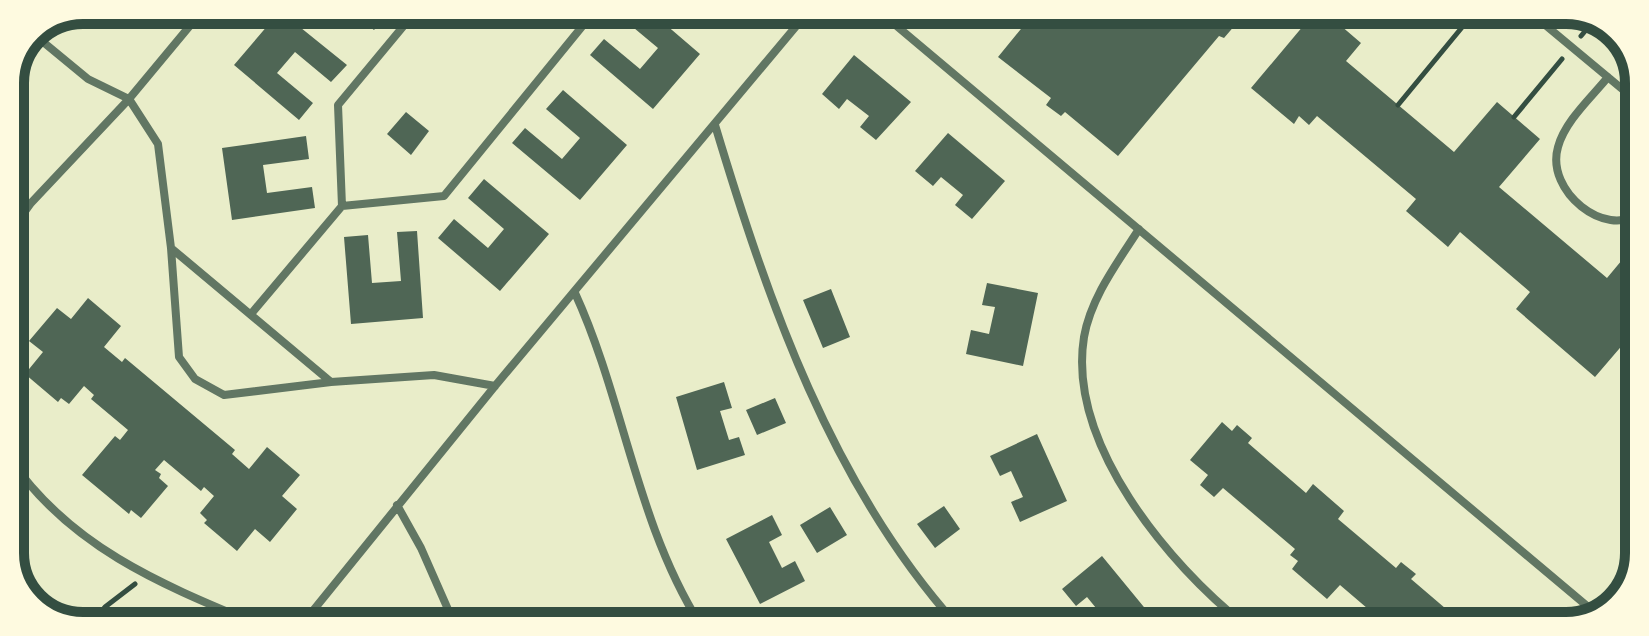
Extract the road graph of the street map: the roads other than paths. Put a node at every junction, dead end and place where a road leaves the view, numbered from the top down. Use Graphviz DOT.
graph roads {
  1 [pos="191,24"];
  2 [pos="405,24"];
  3 [pos="584,24"];
  4 [pos="798,24"];
  5 [pos="894,24"];
  6 [pos="1544,24"];
  7 [pos="41,41"];
  8 [pos="1608,77"];
  9 [pos="1625,91"];
  10 [pos="129,99"];
  11 [pos="715,125"];
  12 [pos="342,206"];
  13 [pos="24,213"];
  14 [pos="1625,217"];
  15 [pos="1139,229"];
  16 [pos="171,248"];
  17 [pos="575,293"];
  18 [pos="251,314"];
  19 [pos="331,382"];
  20 [pos="495,386"];
  21 [pos="24,477"];
  22 [pos="397,505"];
  23 [pos="1589,608"];
  24 [pos="229,612"];
  25 [pos="312,612"];
  26 [pos="449,612"];
  27 [pos="694,612"];
  28 [pos="945,612"];
  29 [pos="1231,612"];
  1 -- 10 [label="street"];
  2 -- 12 [label="street"];
  3 -- 12 [label="street"];
  4 -- 11 [label="street"];
  5 -- 15 [label="street"];
  6 -- 8 [label="street"];
  7 -- 10 [label="street"];
  8 -- 9 [label="street"];
  8 -- 14 [label="street"];
  10 -- 13 [label="street"];
  10 -- 16 [label="street"];
  11 -- 17 [label="street"];
  11 -- 28 [label="street"];
  12 -- 18 [label="street"];
  15 -- 23 [label="street"];
  15 -- 29 [label="street"];
  16 -- 18 [label="street"];
  16 -- 19 [label="street"];
  17 -- 20 [label="street"];
  17 -- 27 [label="street"];
  18 -- 19 [label="street"];
  19 -- 20 [label="street"];
  20 -- 22 [label="street"];
  21 -- 24 [label="street"];
  22 -- 25 [label="street"];
  22 -- 26 [label="street"];
}
